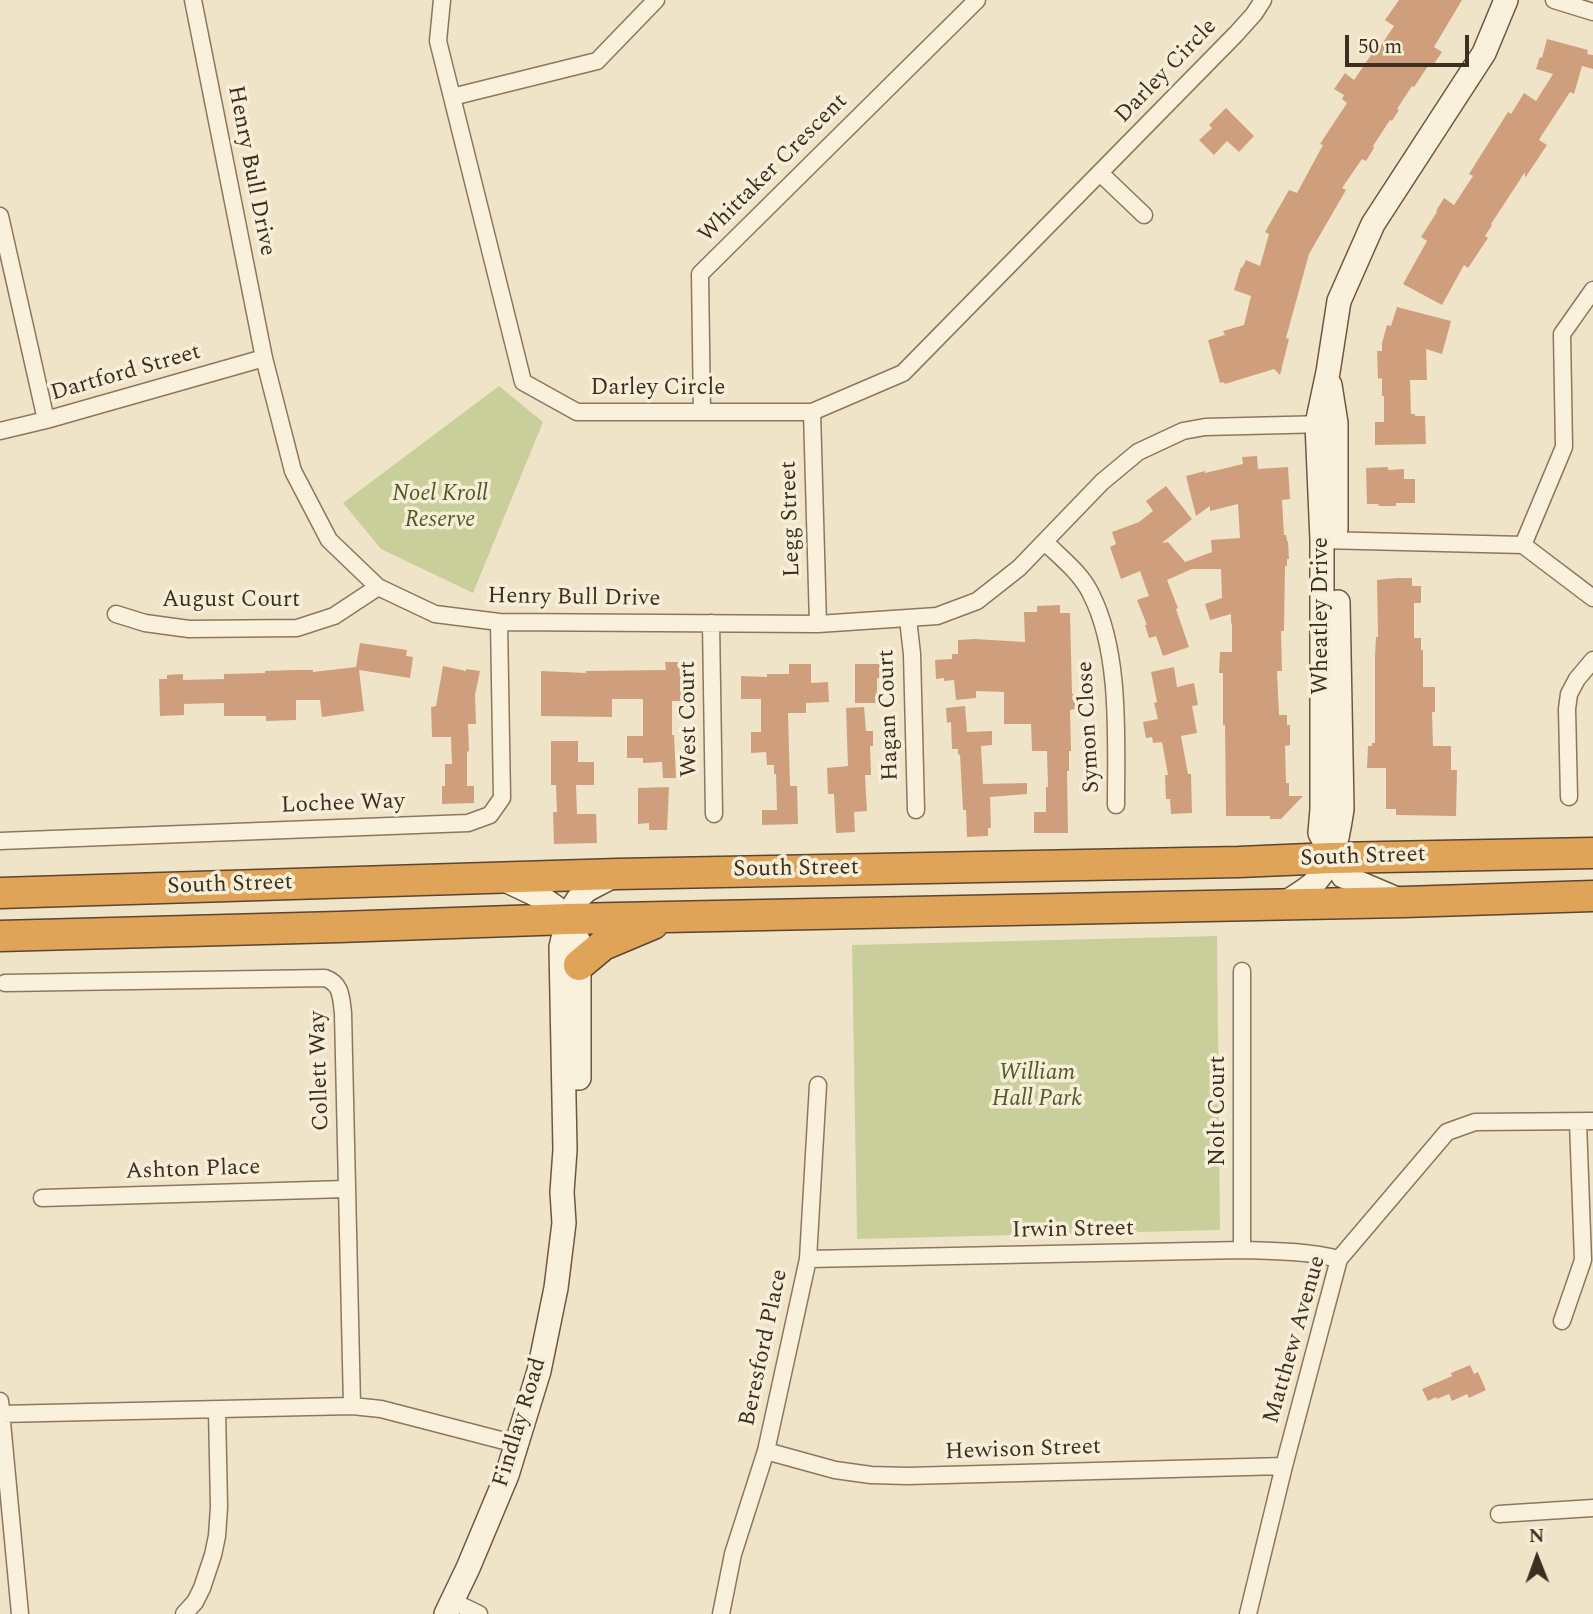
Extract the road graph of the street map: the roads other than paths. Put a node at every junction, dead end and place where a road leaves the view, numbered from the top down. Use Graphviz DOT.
graph roads {
  1 [pos="193,0"];
  2 [pos="442,0"];
  3 [pos="656,0"];
  4 [pos="977,0"];
  5 [pos="1264,0"];
  6 [pos="1506,0"];
  7 [pos="1554,0"];
  8 [pos="1593,12"];
  9 [pos="452,97"];
  10 [pos="1100,173"];
  11 [pos="1144,215"];
  12 [pos="0,216"];
  13 [pos="1593,290"];
  14 [pos="264,358"];
  15 [pos="702,412"];
  16 [pos="812,412"];
  17 [pos="46,420"];
  18 [pos="1327,424"];
  19 [pos="0,431"];
  20 [pos="1329,540"];
  21 [pos="1045,542"];
  22 [pos="1523,545"];
  23 [pos="378,587"];
  24 [pos="1593,598"];
  25 [pos="116,614"];
  26 [pos="908,619"];
  27 [pos="499,622"];
  28 [pos="710,624"];
  29 [pos="818,624"];
  30 [pos="1593,660"];
  31 [pos="1569,797"];
  32 [pos="1116,805"];
  33 [pos="915,810"];
  34 [pos="714,814"];
  35 [pos="0,841"];
  36 [pos="1593,853"];
  37 [pos="1332,858"];
  38 [pos="617,874"];
  39 [pos="500,878"];
  40 [pos="6,889"];
  41 [pos="1593,896"];
  42 [pos="1404,902"];
  43 [pos="1285,904"];
  44 [pos="669,918"];
  45 [pos="568,919"];
  46 [pos="0,936"];
  47 [pos="579,965"];
  48 [pos="1242,971"];
  49 [pos="5,984"];
  50 [pos="818,1085"];
  51 [pos="1585,1122"];
  52 [pos="346,1189"];
  53 [pos="42,1198"];
  54 [pos="564,1223"];
  55 [pos="1242,1250"];
  56 [pos="808,1259"];
  57 [pos="1339,1259"];
  58 [pos="1562,1321"];
  59 [pos="352,1406"];
  60 [pos="1,1408"];
  61 [pos="217,1410"];
  62 [pos="516,1444"];
  63 [pos="766,1451"];
  64 [pos="1284,1466"];
  65 [pos="1593,1508"];
  66 [pos="1500,1514"];
  67 [pos="449,1608"];
  68 [pos="16,1614"];
  69 [pos="184,1614"];
  70 [pos="479,1614"];
  71 [pos="721,1614"];
  72 [pos="1248,1614"];
  1 -- 14 [label="street, Henry Bull Drive"];
  2 -- 9 [label="street, Darley Circle"];
  3 -- 9 [label="street"];
  4 -- 15 [label="street, Whittaker Crescent"];
  5 -- 10 [label="street, Darley Circle"];
  6 -- 18 [label="main road, Wheatley Drive"];
  7 -- 8 [label="street"];
  9 -- 15 [label="street, Darley Circle"];
  10 -- 11 [label="street"];
  10 -- 16 [label="street, Darley Circle"];
  12 -- 17 [label="street"];
  13 -- 22 [label="street"];
  14 -- 17 [label="street, Dartford Street"];
  14 -- 23 [label="street, Henry Bull Drive"];
  15 -- 16 [label="street, Darley Circle"];
  16 -- 29 [label="street, Legg Street"];
  17 -- 19 [label="street, Dartford Street"];
  18 -- 20 [label="main road, Wheatley Drive"];
  18 -- 21 [label="street, Henry Bull Drive"];
  20 -- 22 [label="street"];
  20 -- 37 [label="main road, Wheatley Drive"];
  21 -- 26 [label="street, Henry Bull Drive"];
  21 -- 32 [label="street, Symon Close"];
  22 -- 24 [label="street"];
  23 -- 25 [label="street, August Court"];
  23 -- 27 [label="street, Henry Bull Drive"];
  26 -- 29 [label="street, Henry Bull Drive"];
  26 -- 33 [label="street, Hagan Court"];
  27 -- 28 [label="street, Henry Bull Drive"];
  27 -- 35 [label="street, Lochee Way"];
  28 -- 29 [label="street, Henry Bull Drive"];
  28 -- 34 [label="street, West Court"];
  30 -- 31 [label="street"];
  36 -- 37 [label="highway, South Street"];
  37 -- 38 [label="highway, South Street"];
  37 -- 42 [label="main road, Wheatley Drive"];
  37 -- 43 [label="main road"];
  38 -- 39 [label="highway, South Street"];
  38 -- 45 [label="main road, Findlay Road"];
  39 -- 40 [label="highway, South Street"];
  39 -- 45 [label="main road"];
  41 -- 42 [label="highway, South Street"];
  42 -- 43 [label="highway, South Street"];
  43 -- 44 [label="highway, South Street"];
  44 -- 45 [label="highway, South Street"];
  44 -- 47 [label="highway"];
  45 -- 46 [label="highway, South Street"];
  45 -- 47 [label="main road, Findlay Road"];
  45 -- 54 [label="main road, Findlay Road"];
  47 -- 54 [label="main road, Findlay Road"];
  48 -- 55 [label="street, Nolt Court"];
  49 -- 52 [label="street, Collett Way"];
  50 -- 56 [label="street, Beresford Place"];
  51 -- 57 [label="street, Matthew Avenue"];
  51 -- 58 [label="street"];
  52 -- 53 [label="street, Ashton Place"];
  52 -- 59 [label="street, Collett Way"];
  54 -- 62 [label="main road, Findlay Road"];
  55 -- 56 [label="street, Irwin Street"];
  55 -- 57 [label="street, Irwin Street"];
  56 -- 63 [label="street, Beresford Place"];
  57 -- 64 [label="street, Matthew Avenue"];
  59 -- 61 [label="street"];
  59 -- 62 [label="street"];
  60 -- 61 [label="street"];
  60 -- 68 [label="street"];
  61 -- 69 [label="street"];
  62 -- 67 [label="main road, Findlay Road"];
  63 -- 64 [label="street, Hewison Street"];
  63 -- 71 [label="street, Beresford Place"];
  64 -- 72 [label="street, Matthew Avenue"];
  65 -- 66 [label="street"];
  67 -- 70 [label="street"];
}
